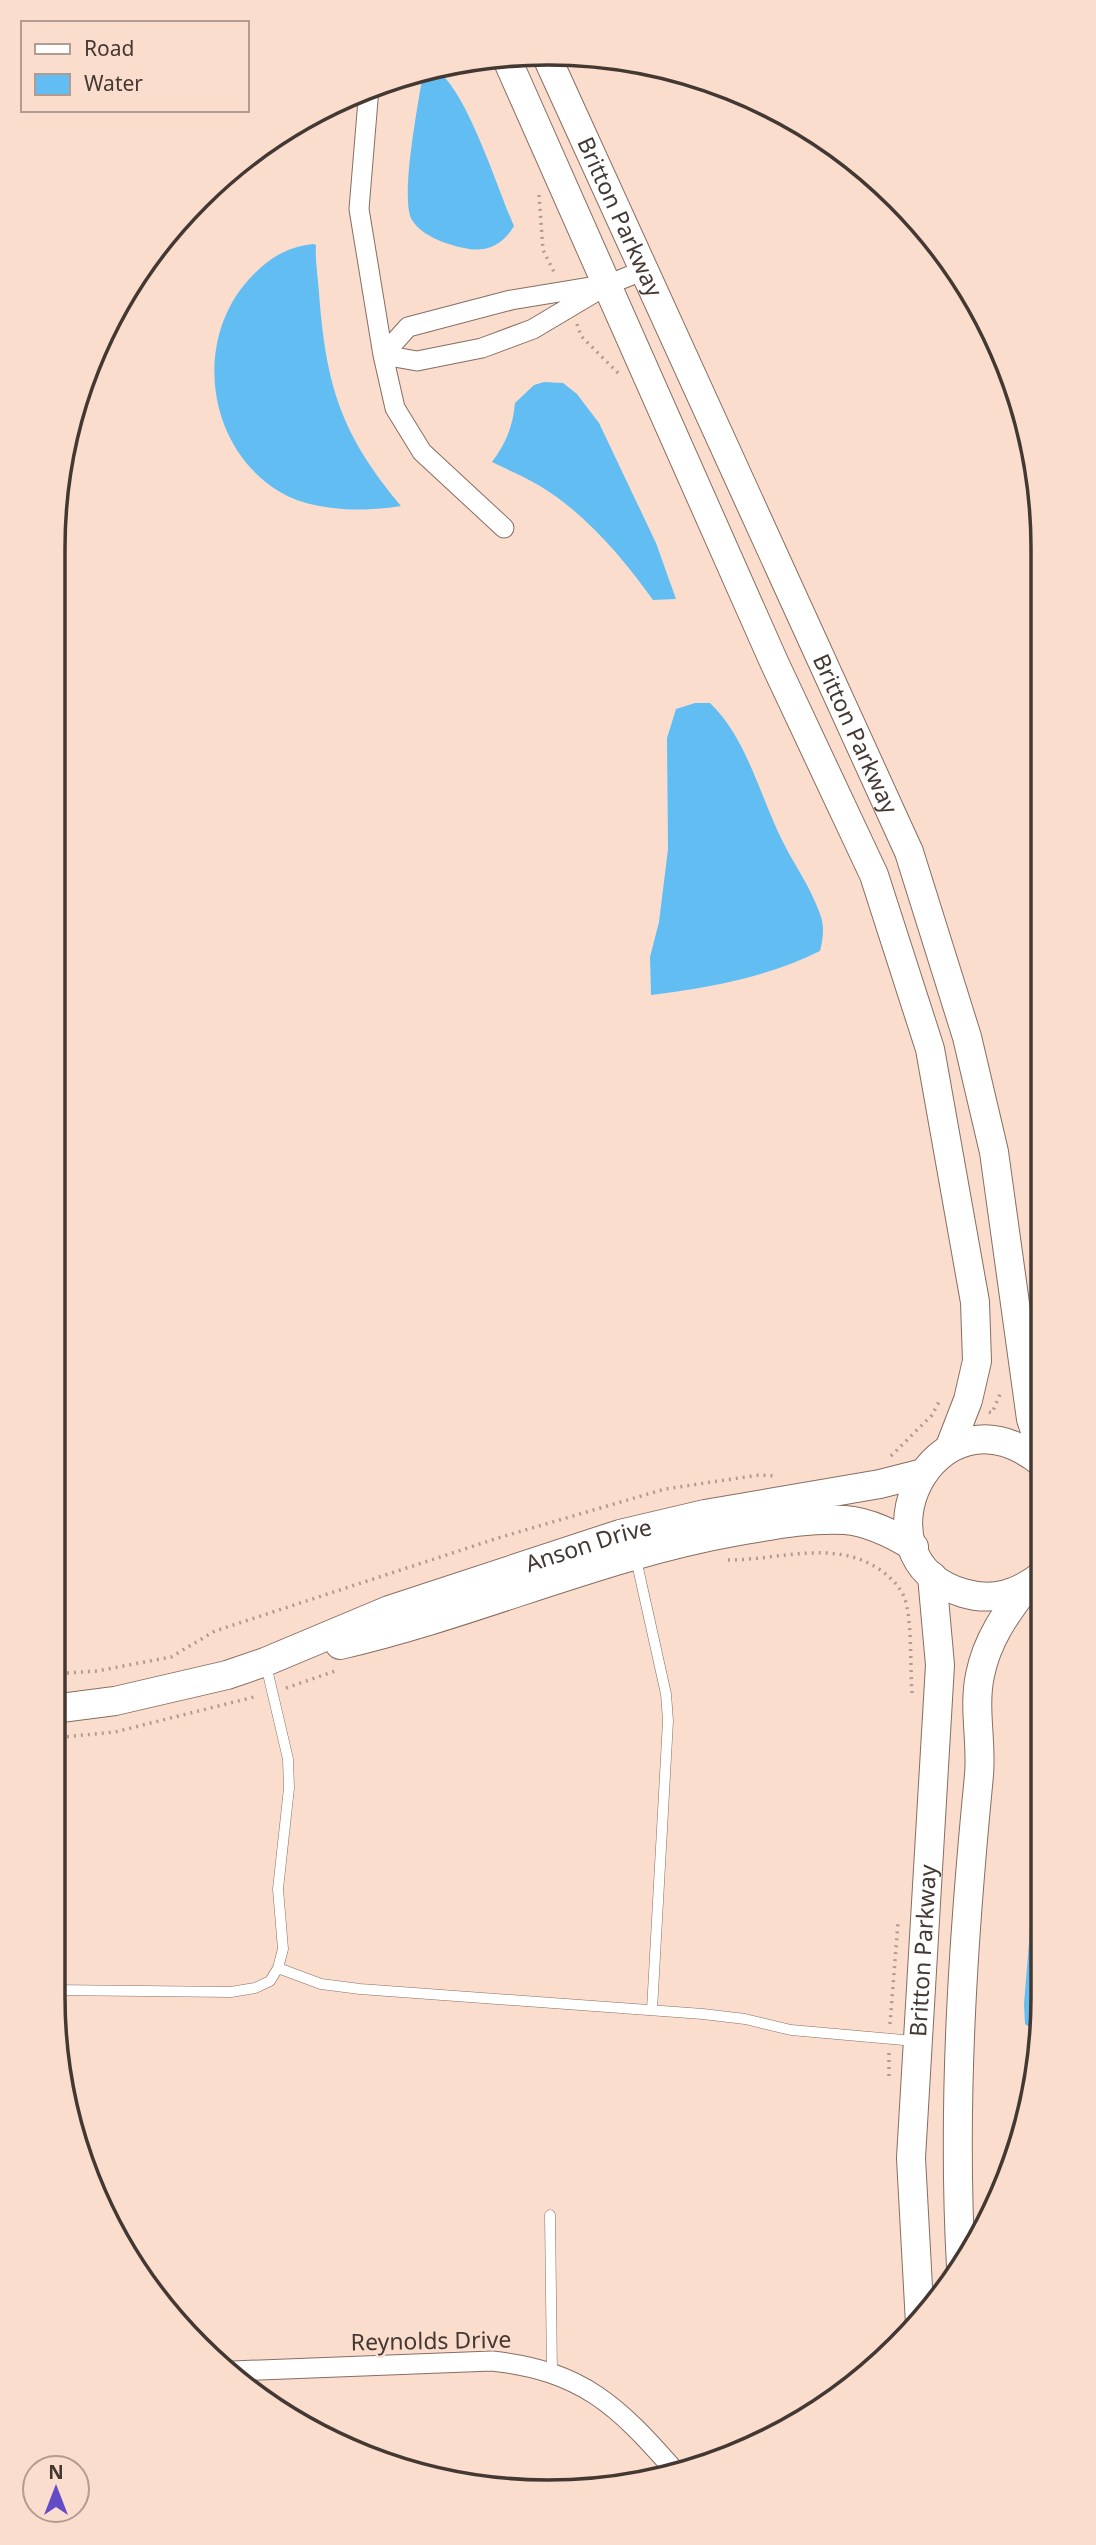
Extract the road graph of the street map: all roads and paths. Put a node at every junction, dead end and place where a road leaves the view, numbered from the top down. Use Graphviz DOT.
graph roads {
  1 [pos="550,65"];
  2 [pos="510,67"];
  3 [pos="368,100"];
  4 [pos="538,186"];
  5 [pos="642,271"];
  6 [pos="607,285"];
  7 [pos="567,299"];
  8 [pos="383,355"];
  9 [pos="624,379"];
  10 [pos="504,528"];
  11 [pos="1002,1386"];
  12 [pos="944,1392"];
  13 [pos="986,1410"];
  14 [pos="1031,1419"];
  15 [pos="950,1449"];
  16 [pos="1031,1454"];
  17 [pos="881,1459"];
  18 [pos="923,1473"];
  19 [pos="781,1476"];
  20 [pos="914,1547"];
  21 [pos="635,1555"];
  22 [pos="932,1576"];
  23 [pos="1031,1582"];
  24 [pos="1031,1585"];
  25 [pos="265,1662"];
  26 [pos="65,1673"];
  27 [pos="65,1707"];
  28 [pos="278,1968"];
  29 [pos="65,1990"];
  30 [pos="652,2010"];
  31 [pos="918,2041"];
  32 [pos="550,2216"];
  33 [pos="960,2249"];
  34 [pos="919,2306"];
  35 [pos="242,2371"];
  36 [pos="552,2372"];
  37 [pos="669,2465"];
  1 -- 5 [label="main road, Britton Parkway"];
  2 -- 6 [label="main road, Britton Parkway"];
  3 -- 8 [label="street"];
  4 -- 7 [label="path"];
  5 -- 6 [label="street"];
  5 -- 14 [label="main road, Britton Parkway"];
  6 -- 7 [label="street"];
  6 -- 15 [label="main road, Britton Parkway"];
  7 -- 8 [label="street"];
  7 -- 8 [label="street"];
  7 -- 9 [label="path"];
  8 -- 10 [label="street"];
  11 -- 13 [label="path"];
  12 -- 17 [label="path"];
  15 -- 16 [label="main road"];
  15 -- 18 [label="main road"];
  18 -- 20 [label="main road"];
  18 -- 25 [label="main road, Anson Drive"];
  19 -- 26 [label="path"];
  20 -- 21 [label="main road, Anson Drive"];
  20 -- 22 [label="main road"];
  21 -- 25 [label="main road, Anson Drive"];
  21 -- 30 [label="lane"];
  22 -- 23 [label="main road"];
  22 -- 31 [label="main road, Britton Parkway"];
  24 -- 33 [label="main road, Britton Parkway"];
  25 -- 27 [label="main road, Anson Drive"];
  25 -- 28 [label="lane"];
  28 -- 29 [label="lane"];
  28 -- 30 [label="lane"];
  30 -- 31 [label="lane"];
  31 -- 34 [label="main road, Britton Parkway"];
  32 -- 36 [label="lane"];
  35 -- 36 [label="street, Reynolds Drive"];
  36 -- 37 [label="street, Reynolds Drive"];
}
